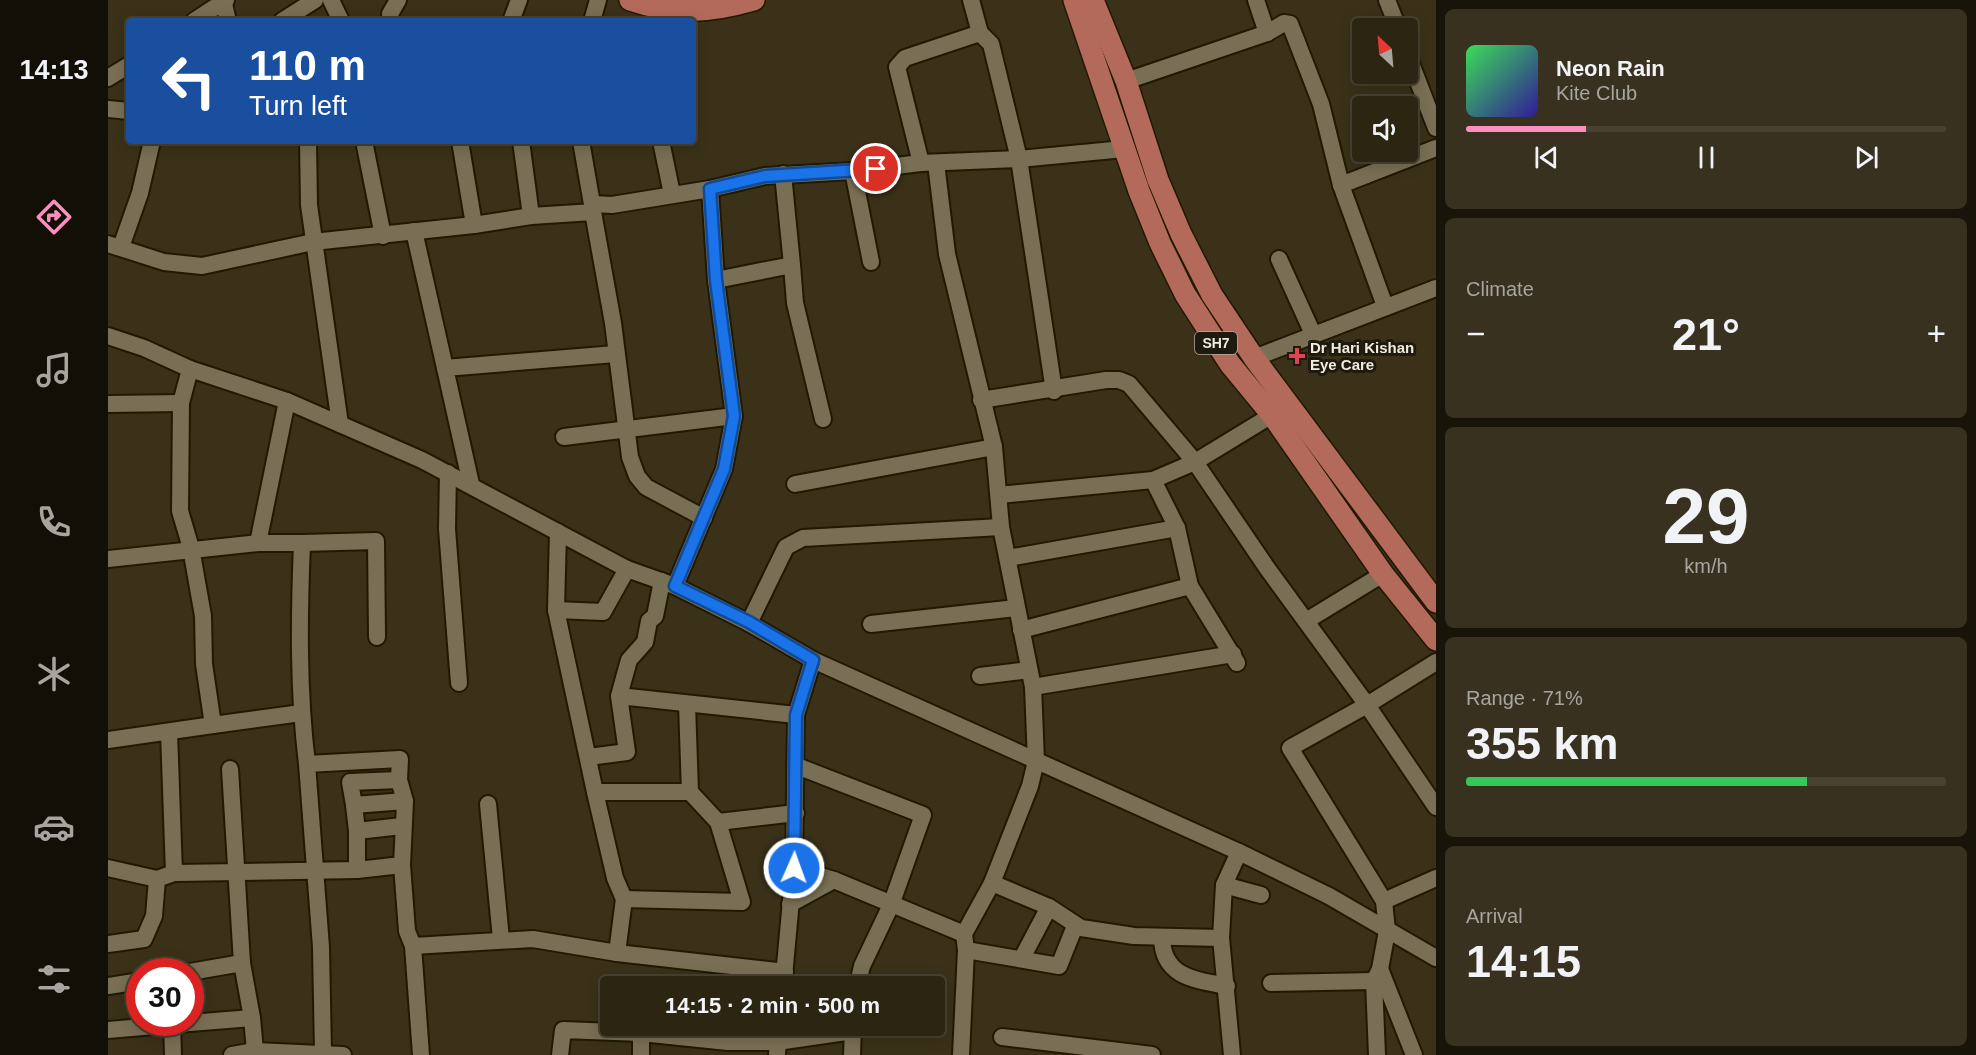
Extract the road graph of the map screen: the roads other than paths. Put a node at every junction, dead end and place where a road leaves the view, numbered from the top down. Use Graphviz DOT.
graph roads {
  1 [pos="315,0"];
  2 [pos="331,0"];
  3 [pos="519,0"];
  4 [pos="598,0"];
  5 [pos="630,0"];
  6 [pos="754,0"];
  7 [pos="971,0"];
  8 [pos="1074,0"];
  9 [pos="1093,0"];
  10 [pos="1256,0"];
  11 [pos="1387,0"];
  12 [pos="224,1"];
  13 [pos="664,16"];
  14 [pos="198,18"];
  15 [pos="227,18"];
  16 [pos="287,18"];
  17 [pos="340,18"];
  18 [pos="512,18"];
  19 [pos="593,18"];
  20 [pos="1394,18"];
  21 [pos="980,33"];
  22 [pos="1267,33"];
  23 [pos="126,67"];
  24 [pos="108,78"];
  25 [pos="1125,81"];
  26 [pos="1418,81"];
  27 [pos="108,109"];
  28 [pos="126,111"];
  29 [pos="1436,128"];
  30 [pos="151,144"];
  31 [pos="308,144"];
  32 [pos="365,144"];
  33 [pos="460,144"];
  34 [pos="521,144"];
  35 [pos="582,144"];
  36 [pos="662,144"];
  37 [pos="1436,148"];
  38 [pos="1124,149"];
  39 [pos="1019,159"];
  40 [pos="929,163"];
  41 [pos="853,171"];
  42 [pos="783,174"];
  43 [pos="1341,185"];
  44 [pos="710,189"];
  45 [pos="672,194"];
  46 [pos="593,208"];
  47 [pos="531,216"];
  48 [pos="474,225"];
  49 [pos="414,231"];
  50 [pos="383,236"];
  51 [pos="313,242"];
  52 [pos="115,246"];
  53 [pos="1279,259"];
  54 [pos="871,262"];
  55 [pos="792,265"];
  56 [pos="716,280"];
  57 [pos="1436,288"];
  58 [pos="1385,306"];
  59 [pos="1313,334"];
  60 [pos="108,336"];
  61 [pos="615,354"];
  62 [pos="1254,358"];
  63 [pos="445,368"];
  64 [pos="190,369"];
  65 [pos="1054,391"];
  66 [pos="981,400"];
  67 [pos="287,401"];
  68 [pos="181,403"];
  69 [pos="108,404"];
  70 [pos="1272,415"];
  71 [pos="734,416"];
  72 [pos="823,419"];
  73 [pos="340,424"];
  74 [pos="626,431"];
  75 [pos="564,437"];
  76 [pos="994,447"];
  77 [pos="1195,462"];
  78 [pos="448,473"];
  79 [pos="1153,480"];
  80 [pos="471,484"];
  81 [pos="795,484"];
  82 [pos="999,495"];
  83 [pos="704,518"];
  84 [pos="1001,527"];
  85 [pos="1177,528"];
  86 [pos="558,532"];
  87 [pos="258,543"];
  88 [pos="302,543"];
  89 [pos="191,548"];
  90 [pos="1008,558"];
  91 [pos="108,559"];
  92 [pos="627,569"];
  93 [pos="1383,574"];
  94 [pos="669,584"];
  95 [pos="1190,586"];
  96 [pos="1435,598"];
  97 [pos="1016,608"];
  98 [pos="556,610"];
  99 [pos="1306,621"];
  100 [pos="749,622"];
  101 [pos="872,624"];
  102 [pos="1020,630"];
  103 [pos="377,637"];
  104 [pos="1436,640"];
  105 [pos="813,660"];
  106 [pos="1436,662"];
  107 [pos="1029,670"];
  108 [pos="980,676"];
  109 [pos="459,683"];
  110 [pos="1034,687"];
  111 [pos="619,696"];
  112 [pos="687,704"];
  113 [pos="1367,705"];
  114 [pos="301,713"];
  115 [pos="796,715"];
  116 [pos="213,725"];
  117 [pos="170,732"];
  118 [pos="108,740"];
  119 [pos="589,757"];
  120 [pos="1036,761"];
  121 [pos="307,764"];
  122 [pos="797,766"];
  123 [pos="230,769"];
  124 [pos="399,780"];
  125 [pos="595,792"];
  126 [pos="690,792"];
  127 [pos="405,801"];
  128 [pos="488,804"];
  129 [pos="354,805"];
  130 [pos="1436,807"];
  131 [pos="796,813"];
  132 [pos="718,822"];
  133 [pos="402,826"];
  134 [pos="357,831"];
  135 [pos="1239,852"];
  136 [pos="402,864"];
  137 [pos="108,868"];
  138 [pos="794,868"];
  139 [pos="357,870"];
  140 [pos="314,871"];
  141 [pos="235,872"];
  142 [pos="174,873"];
  143 [pos="1436,878"];
  144 [pos="157,879"];
  145 [pos="834,880"];
  146 [pos="992,883"];
  147 [pos="1224,885"];
  148 [pos="1261,895"];
  149 [pos="624,899"];
  150 [pos="1384,901"];
  151 [pos="790,904"];
  152 [pos="891,905"];
  153 [pos="1049,908"];
  154 [pos="1075,926"];
  155 [pos="1387,931"];
  156 [pos="1162,937"];
  157 [pos="1221,938"];
  158 [pos="501,939"];
  159 [pos="965,942"];
  160 [pos="108,944"];
  161 [pos="413,946"];
  162 [pos="617,953"];
  163 [pos="1022,958"];
  164 [pos="1436,958"];
  165 [pos="242,963"];
  166 [pos="204,970"];
  167 [pos="1377,975"];
  168 [pos="765,976"];
  169 [pos="784,976"];
  170 [pos="860,976"];
  171 [pos="126,983"];
  172 [pos="1271,983"];
  173 [pos="108,986"];
  174 [pos="1227,986"];
  175 [pos="252,1018"];
  176 [pos="204,1022"];
  177 [pos="126,1028"];
  178 [pos="108,1030"];
  179 [pos="600,1031"];
  180 [pos="172,1036"];
  181 [pos="641,1036"];
  182 [pos="670,1036"];
  183 [pos="809,1036"];
  184 [pos="853,1036"];
  185 [pos="1002,1037"];
  186 [pos="777,1041"];
  187 [pos="1063,1049"];
  188 [pos="255,1051"];
  189 [pos="323,1053"];
  190 [pos="173,1055"];
  191 [pos="232,1055"];
  192 [pos="343,1055"];
  193 [pos="421,1055"];
  194 [pos="560,1055"];
  195 [pos="641,1055"];
  196 [pos="852,1055"];
  197 [pos="961,1055"];
  198 [pos="1152,1055"];
  199 [pos="1232,1055"];
  200 [pos="1377,1055"];
  201 [pos="1414,1055"];
  1 -- 16 [label="street"];
  2 -- 17 [label="street"];
  3 -- 18 [label="street"];
  4 -- 19 [label="street"];
  5 -- 13 [label="main road"];
  6 -- 13 [label="main road"];
  7 -- 21 [label="street"];
  8 -- 38 [label="main road, SH7"];
  9 -- 25 [label="main road, SH7"];
  10 -- 22 [label="street"];
  11 -- 20 [label="street"];
  12 -- 14 [label="street"];
  12 -- 15 [label="street"];
  21 -- 39 [label="street"];
  21 -- 40 [label="street"];
  22 -- 25 [label="street"];
  22 -- 43 [label="street"];
  23 -- 24 [label="street"];
  25 -- 62 [label="main road, SH7"];
  26 -- 29 [label="street"];
  27 -- 28 [label="street"];
  30 -- 52 [label="street"];
  31 -- 51 [label="street"];
  32 -- 50 [label="street"];
  33 -- 48 [label="street"];
  34 -- 47 [label="street"];
  35 -- 46 [label="street"];
  36 -- 45 [label="street"];
  37 -- 43 [label="street"];
  38 -- 39 [label="street"];
  38 -- 70 [label="main road, SH7"];
  39 -- 40 [label="street"];
  39 -- 65 [label="street"];
  40 -- 41 [label="street"];
  40 -- 66 [label="street"];
  41 -- 42 [label="street"];
  41 -- 54 [label="street"];
  42 -- 44 [label="street"];
  42 -- 55 [label="street"];
  43 -- 58 [label="street"];
  44 -- 45 [label="street"];
  44 -- 56 [label="street"];
  45 -- 46 [label="street"];
  46 -- 47 [label="street"];
  46 -- 61 [label="street"];
  47 -- 48 [label="street"];
  48 -- 49 [label="street"];
  49 -- 50 [label="street"];
  49 -- 63 [label="street"];
  50 -- 51 [label="street"];
  51 -- 52 [label="street"];
  51 -- 73 [label="street"];
  53 -- 59 [label="street"];
  55 -- 56 [label="street"];
  55 -- 72 [label="street"];
  56 -- 71 [label="street"];
  57 -- 58 [label="street"];
  58 -- 59 [label="street"];
  59 -- 62 [label="street"];
  60 -- 64 [label="street"];
  61 -- 63 [label="street"];
  61 -- 74 [label="street"];
  62 -- 96 [label="main road, SH7"];
  63 -- 80 [label="street"];
  64 -- 67 [label="street"];
  64 -- 68 [label="street"];
  65 -- 66 [label="street"];
  65 -- 77 [label="street"];
  66 -- 76 [label="street"];
  67 -- 73 [label="street"];
  67 -- 87 [label="street"];
  68 -- 69 [label="street"];
  68 -- 89 [label="street"];
  70 -- 77 [label="street"];
  70 -- 93 [label="main road, SH7"];
  71 -- 74 [label="street"];
  71 -- 83 [label="street"];
  73 -- 78 [label="street"];
  74 -- 75 [label="street"];
  74 -- 83 [label="street"];
  76 -- 81 [label="street"];
  76 -- 82 [label="street"];
  77 -- 79 [label="street"];
  77 -- 99 [label="street"];
  78 -- 80 [label="street"];
  78 -- 109 [label="street"];
  79 -- 82 [label="street"];
  79 -- 85 [label="street"];
  80 -- 86 [label="street"];
  82 -- 84 [label="street"];
  83 -- 94 [label="street"];
  84 -- 90 [label="street"];
  84 -- 100 [label="street"];
  85 -- 90 [label="street"];
  85 -- 95 [label="street"];
  86 -- 92 [label="street"];
  86 -- 98 [label="street"];
  87 -- 88 [label="street"];
  87 -- 89 [label="street"];
  88 -- 103 [label="street"];
  88 -- 114 [label="street"];
  89 -- 91 [label="street"];
  89 -- 116 [label="street"];
  90 -- 97 [label="street"];
  92 -- 94 [label="street"];
  92 -- 98 [label="street"];
  93 -- 99 [label="street"];
  93 -- 104 [label="main road, SH7"];
  94 -- 100 [label="street"];
  94 -- 111 [label="street"];
  95 -- 102 [label="street"];
  95 -- 110 [label="street"];
  97 -- 101 [label="street"];
  97 -- 102 [label="street"];
  98 -- 119 [label="street"];
  99 -- 113 [label="street"];
  100 -- 105 [label="street"];
  102 -- 107 [label="street"];
  105 -- 115 [label="street"];
  105 -- 120 [label="street"];
  106 -- 113 [label="street"];
  107 -- 108 [label="street"];
  107 -- 110 [label="street"];
  110 -- 120 [label="street"];
  111 -- 112 [label="street"];
  111 -- 119 [label="street"];
  112 -- 115 [label="street"];
  112 -- 126 [label="street"];
  113 -- 130 [label="street"];
  113 -- 150 [label="street"];
  114 -- 116 [label="street"];
  114 -- 121 [label="street"];
  115 -- 122 [label="street"];
  116 -- 117 [label="street"];
  117 -- 118 [label="street"];
  117 -- 142 [label="street"];
  119 -- 125 [label="street"];
  120 -- 135 [label="street"];
  120 -- 146 [label="street"];
  121 -- 124 [label="street"];
  121 -- 140 [label="street"];
  122 -- 131 [label="street"];
  122 -- 152 [label="street"];
  123 -- 141 [label="street"];
  124 -- 127 [label="street"];
  124 -- 129 [label="street"];
  125 -- 126 [label="street"];
  125 -- 149 [label="street"];
  126 -- 132 [label="street"];
  127 -- 129 [label="street"];
  127 -- 133 [label="street"];
  128 -- 158 [label="street"];
  129 -- 134 [label="street"];
  131 -- 132 [label="street"];
  131 -- 138 [label="street"];
  132 -- 149 [label="street"];
  133 -- 134 [label="street"];
  133 -- 136 [label="street"];
  134 -- 139 [label="street"];
  135 -- 147 [label="street"];
  135 -- 155 [label="street"];
  136 -- 139 [label="street"];
  136 -- 161 [label="street"];
  137 -- 144 [label="street"];
  138 -- 145 [label="street"];
  138 -- 151 [label="street"];
  139 -- 140 [label="street"];
  140 -- 141 [label="street"];
  140 -- 189 [label="street"];
  141 -- 142 [label="street"];
  141 -- 165 [label="street"];
  142 -- 144 [label="street"];
  143 -- 150 [label="street"];
  144 -- 160 [label="street"];
  145 -- 151 [label="street"];
  145 -- 152 [label="street"];
  146 -- 153 [label="street"];
  146 -- 159 [label="street"];
  147 -- 148 [label="street"];
  147 -- 157 [label="street"];
  149 -- 162 [label="street"];
  150 -- 155 [label="street"];
  151 -- 169 [label="street"];
  152 -- 159 [label="street"];
  152 -- 170 [label="street"];
  153 -- 154 [label="street"];
  153 -- 163 [label="street"];
  154 -- 156 [label="street"];
  154 -- 163 [label="street"];
  155 -- 164 [label="street"];
  155 -- 167 [label="street"];
  156 -- 157 [label="street"];
  156 -- 174 [label="street"];
  157 -- 174 [label="street"];
  158 -- 161 [label="street"];
  158 -- 162 [label="street"];
  159 -- 163 [label="street"];
  159 -- 197 [label="street"];
  161 -- 193 [label="street"];
  162 -- 168 [label="street"];
  165 -- 166 [label="street"];
  165 -- 175 [label="street"];
  167 -- 172 [label="street"];
  167 -- 200 [label="street"];
  167 -- 201 [label="street"];
  171 -- 173 [label="street"];
  174 -- 199 [label="street"];
  175 -- 176 [label="street"];
  175 -- 188 [label="street"];
  177 -- 178 [label="street"];
  179 -- 194 [label="street"];
  180 -- 190 [label="street"];
  181 -- 195 [label="street"];
  182 -- 186 [label="street"];
  183 -- 186 [label="street"];
  184 -- 196 [label="street"];
  185 -- 187 [label="street"];
  187 -- 198 [label="street"];
  188 -- 189 [label="street"];
  188 -- 191 [label="street"];
  189 -- 192 [label="street"];
}
